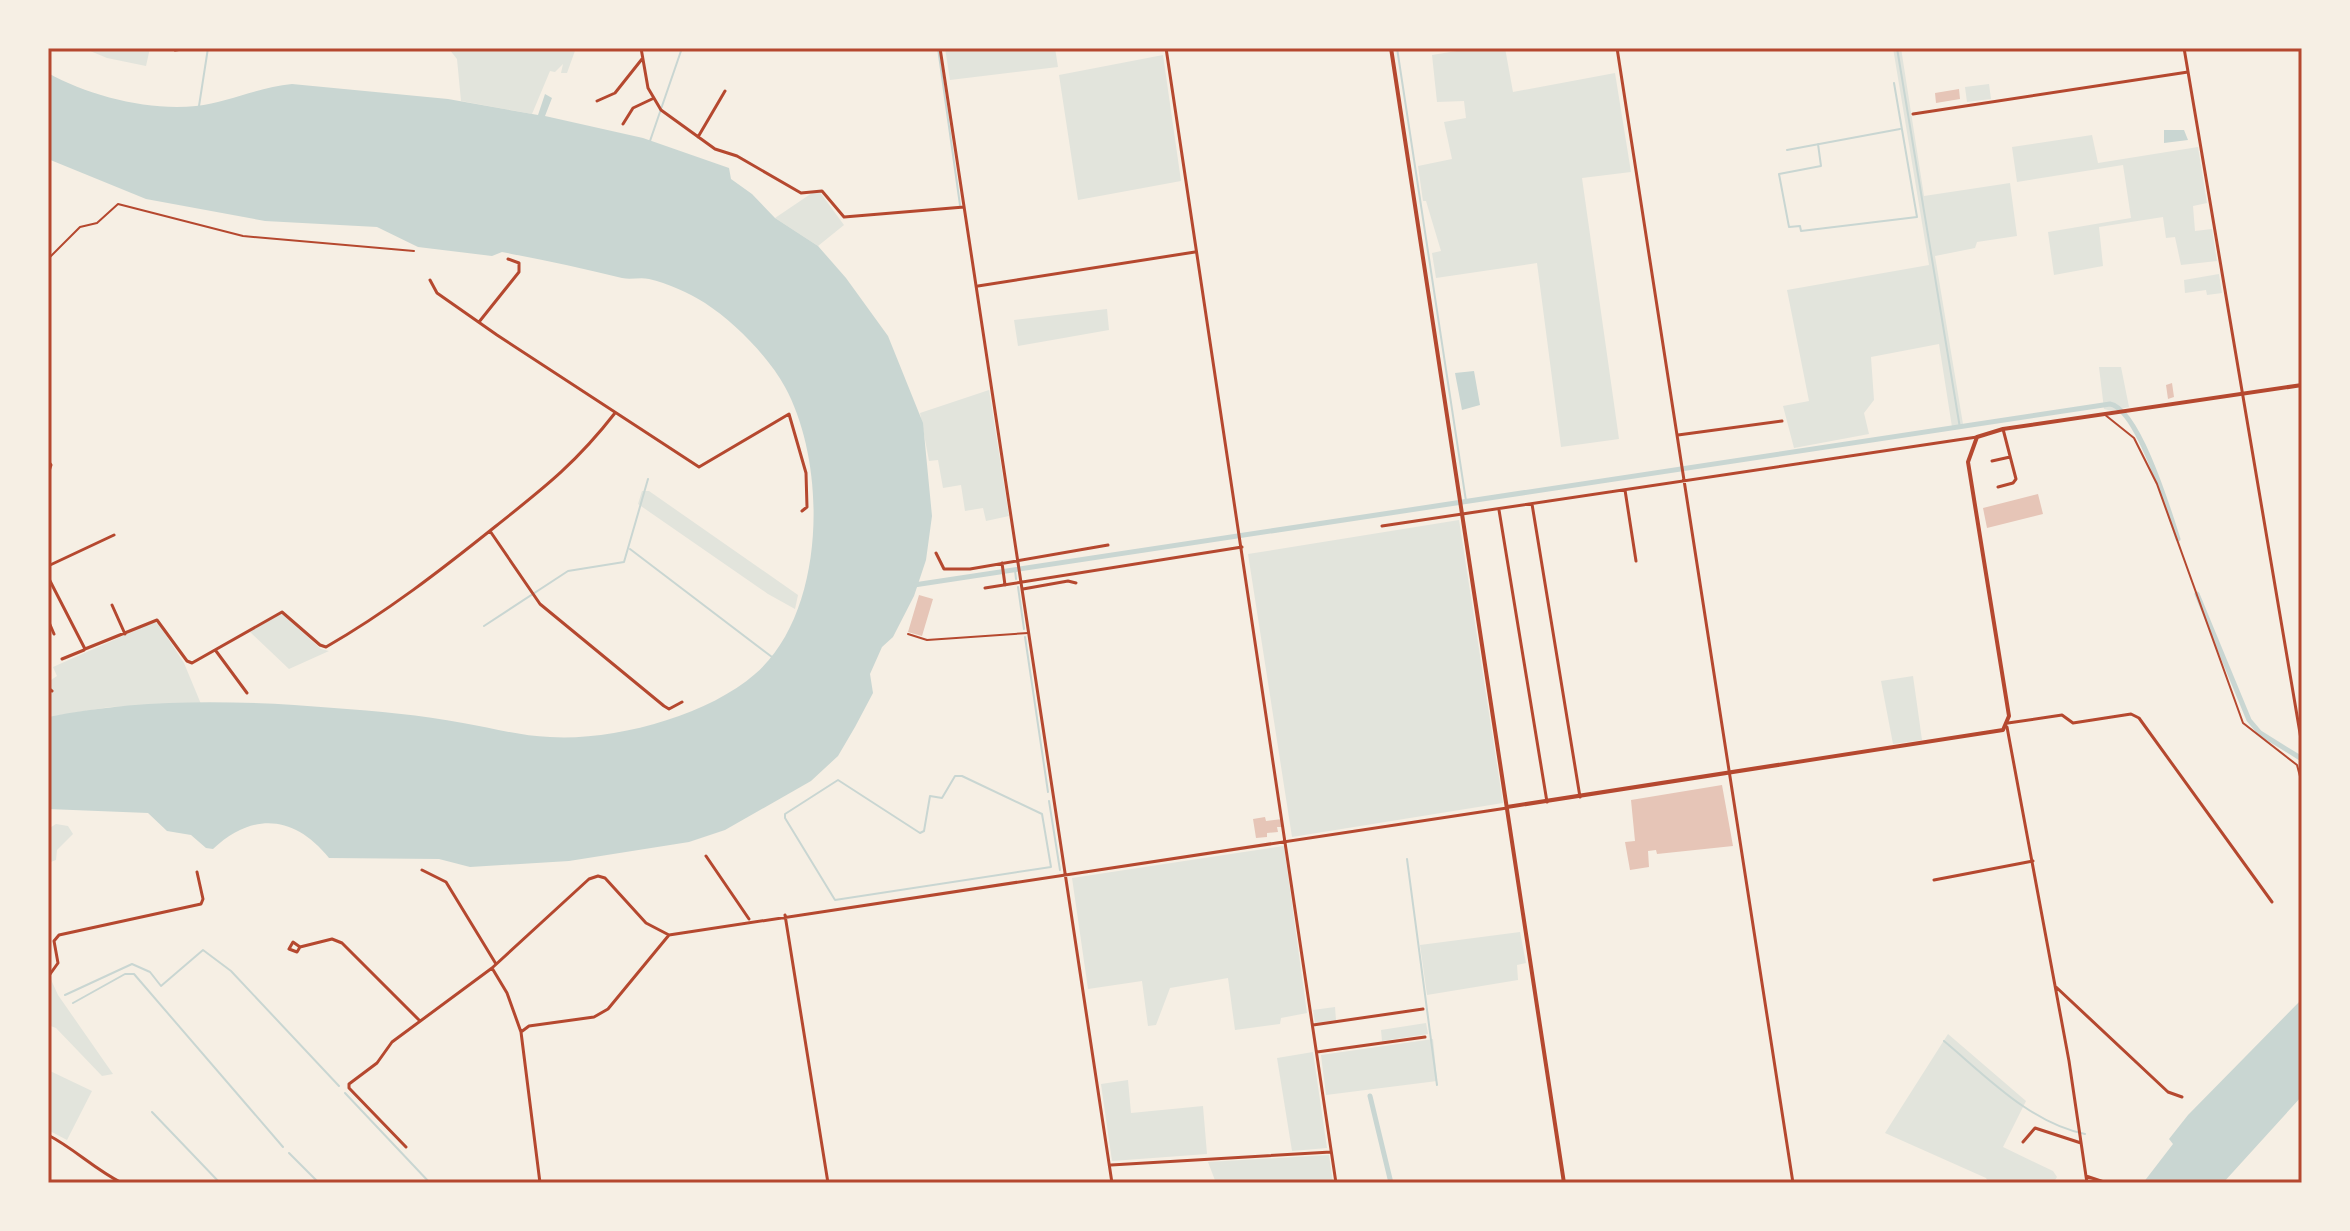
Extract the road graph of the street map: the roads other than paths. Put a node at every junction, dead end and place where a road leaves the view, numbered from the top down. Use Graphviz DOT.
graph roads {
  1 [pos="190,48"];
  2 [pos="641,48"];
  3 [pos="940,48"];
  4 [pos="1166,48"];
  5 [pos="1391,48"];
  6 [pos="1617,48"];
  7 [pos="2184,48"];
  8 [pos="175,50"];
  9 [pos="642,59"];
  10 [pos="2188,72"];
  11 [pos="725,91"];
  12 [pos="652,99"];
  13 [pos="597,101"];
  14 [pos="1913,114"];
  15 [pos="623,124"];
  16 [pos="698,137"];
  17 [pos="964,207"];
  18 [pos="1195,252"];
  19 [pos="508,259"];
  20 [pos="430,280"];
  21 [pos="977,286"];
  22 [pos="479,322"];
  23 [pos="2302,385"];
  24 [pos="2242,392"];
  25 [pos="615,413"];
  26 [pos="2103,414"];
  27 [pos="1782,421"];
  28 [pos="2003,429"];
  29 [pos="1677,435"];
  30 [pos="1977,437"];
  31 [pos="2010,457"];
  32 [pos="48,461"];
  33 [pos="1992,461"];
  34 [pos="48,474"];
  35 [pos="1684,481"];
  36 [pos="1998,487"];
  37 [pos="1625,490"];
  38 [pos="1532,504"];
  39 [pos="1499,510"];
  40 [pos="802,511"];
  41 [pos="1462,516"];
  42 [pos="1382,526"];
  43 [pos="490,531"];
  44 [pos="114,535"];
  45 [pos="1108,545"];
  46 [pos="1242,547"];
  47 [pos="936,553"];
  48 [pos="1019,561"];
  49 [pos="1636,561"];
  50 [pos="1002,565"];
  51 [pos="48,566"];
  52 [pos="48,577"];
  53 [pos="1022,580"];
  54 [pos="1076,583"];
  55 [pos="1005,585"];
  56 [pos="985,588"];
  57 [pos="1023,589"];
  58 [pos="112,605"];
  59 [pos="48,620"];
  60 [pos="1030,633"];
  61 [pos="54,634"];
  62 [pos="125,634"];
  63 [pos="908,634"];
  64 [pos="85,649"];
  65 [pos="216,651"];
  66 [pos="62,659"];
  67 [pos="247,693"];
  68 [pos="682,702"];
  69 [pos="2008,725"];
  70 [pos="2302,745"];
  71 [pos="1729,775"];
  72 [pos="2302,784"];
  73 [pos="1580,797"];
  74 [pos="1547,802"];
  75 [pos="1507,807"];
  76 [pos="1287,842"];
  77 [pos="706,856"];
  78 [pos="2033,861"];
  79 [pos="422,870"];
  80 [pos="197,872"];
  81 [pos="1065,874"];
  82 [pos="1934,880"];
  83 [pos="2272,902"];
  84 [pos="785,915"];
  85 [pos="750,920"];
  86 [pos="669,935"];
  87 [pos="300,947"];
  88 [pos="494,966"];
  89 [pos="48,977"];
  90 [pos="2056,987"];
  91 [pos="1423,1009"];
  92 [pos="420,1021"];
  93 [pos="1313,1025"];
  94 [pos="521,1032"];
  95 [pos="1425,1037"];
  96 [pos="1317,1052"];
  97 [pos="2182,1097"];
  98 [pos="48,1135"];
  99 [pos="2023,1142"];
  100 [pos="2081,1142"];
  101 [pos="406,1147"];
  102 [pos="1331,1152"];
  103 [pos="1109,1165"];
  104 [pos="2086,1176"];
  105 [pos="122,1183"];
  106 [pos="540,1183"];
  107 [pos="828,1183"];
  108 [pos="1112,1183"];
  109 [pos="1336,1183"];
  110 [pos="1564,1183"];
  111 [pos="1793,1183"];
  112 [pos="2087,1183"];
  113 [pos="2107,1183"];
  1 -- 8 [label="street"];
  2 -- 9 [label="street"];
  3 -- 17 [label="street"];
  4 -- 18 [label="street"];
  5 -- 41 [label="street"];
  6 -- 29 [label="street"];
  7 -- 10 [label="street"];
  9 -- 12 [label="street"];
  9 -- 13 [label="street"];
  10 -- 14 [label="street"];
  10 -- 24 [label="street"];
  11 -- 16 [label="street"];
  12 -- 15 [label="street"];
  12 -- 16 [label="street"];
  16 -- 17 [label="street"];
  17 -- 21 [label="street"];
  18 -- 21 [label="street"];
  18 -- 46 [label="street"];
  19 -- 22 [label="street"];
  20 -- 22 [label="street"];
  21 -- 48 [label="street"];
  22 -- 25 [label="street"];
  23 -- 24 [label="street"];
  24 -- 26 [label="street"];
  24 -- 70 [label="street"];
  25 -- 40 [label="street"];
  25 -- 43 [label="street"];
  26 -- 28 [label="street"];
  26 -- 72 [label="lane"];
  27 -- 29 [label="street"];
  28 -- 30 [label="street"];
  28 -- 31 [label="street"];
  29 -- 35 [label="street"];
  30 -- 35 [label="street"];
  30 -- 69 [label="street"];
  31 -- 33 [label="street"];
  31 -- 36 [label="street"];
  32 -- 34 [label="street"];
  35 -- 37 [label="street"];
  35 -- 71 [label="street"];
  37 -- 38 [label="street"];
  37 -- 49 [label="street"];
  38 -- 39 [label="street"];
  38 -- 73 [label="street"];
  39 -- 41 [label="street"];
  39 -- 74 [label="street"];
  41 -- 42 [label="street"];
  41 -- 75 [label="street"];
  43 -- 65 [label="street"];
  43 -- 68 [label="street"];
  44 -- 51 [label="street"];
  45 -- 48 [label="street"];
  46 -- 53 [label="street"];
  46 -- 76 [label="street"];
  47 -- 50 [label="street"];
  48 -- 50 [label="street"];
  48 -- 53 [label="street"];
  50 -- 55 [label="street"];
  52 -- 64 [label="street"];
  53 -- 55 [label="street"];
  53 -- 57 [label="street"];
  54 -- 57 [label="street"];
  55 -- 56 [label="street"];
  57 -- 60 [label="street"];
  58 -- 62 [label="street"];
  59 -- 61 [label="street"];
  60 -- 63 [label="lane"];
  60 -- 81 [label="street"];
  62 -- 64 [label="street"];
  62 -- 65 [label="street"];
  64 -- 66 [label="street"];
  65 -- 67 [label="street"];
  69 -- 71 [label="street"];
  69 -- 78 [label="street"];
  69 -- 83 [label="street"];
  71 -- 73 [label="street"];
  71 -- 111 [label="street"];
  73 -- 74 [label="street"];
  74 -- 75 [label="street"];
  75 -- 76 [label="street"];
  75 -- 110 [label="street"];
  76 -- 81 [label="street"];
  76 -- 93 [label="street"];
  77 -- 85 [label="street"];
  78 -- 82 [label="street"];
  78 -- 90 [label="street"];
  79 -- 88 [label="street"];
  80 -- 89 [label="street"];
  81 -- 84 [label="street"];
  81 -- 103 [label="street"];
  84 -- 85 [label="street"];
  84 -- 107 [label="street"];
  85 -- 86 [label="street"];
  86 -- 88 [label="street"];
  86 -- 94 [label="street"];
  87 -- 92 [label="street"];
  88 -- 92 [label="street"];
  88 -- 94 [label="street"];
  90 -- 97 [label="street"];
  90 -- 100 [label="street"];
  91 -- 93 [label="street"];
  92 -- 101 [label="street"];
  93 -- 96 [label="street"];
  94 -- 106 [label="street"];
  95 -- 96 [label="street"];
  96 -- 102 [label="street"];
  98 -- 105 [label="street"];
  99 -- 100 [label="street"];
  100 -- 104 [label="street"];
  102 -- 103 [label="street"];
  102 -- 109 [label="street"];
  103 -- 108 [label="street"];
  104 -- 112 [label="street"];
  104 -- 113 [label="street"];
}
